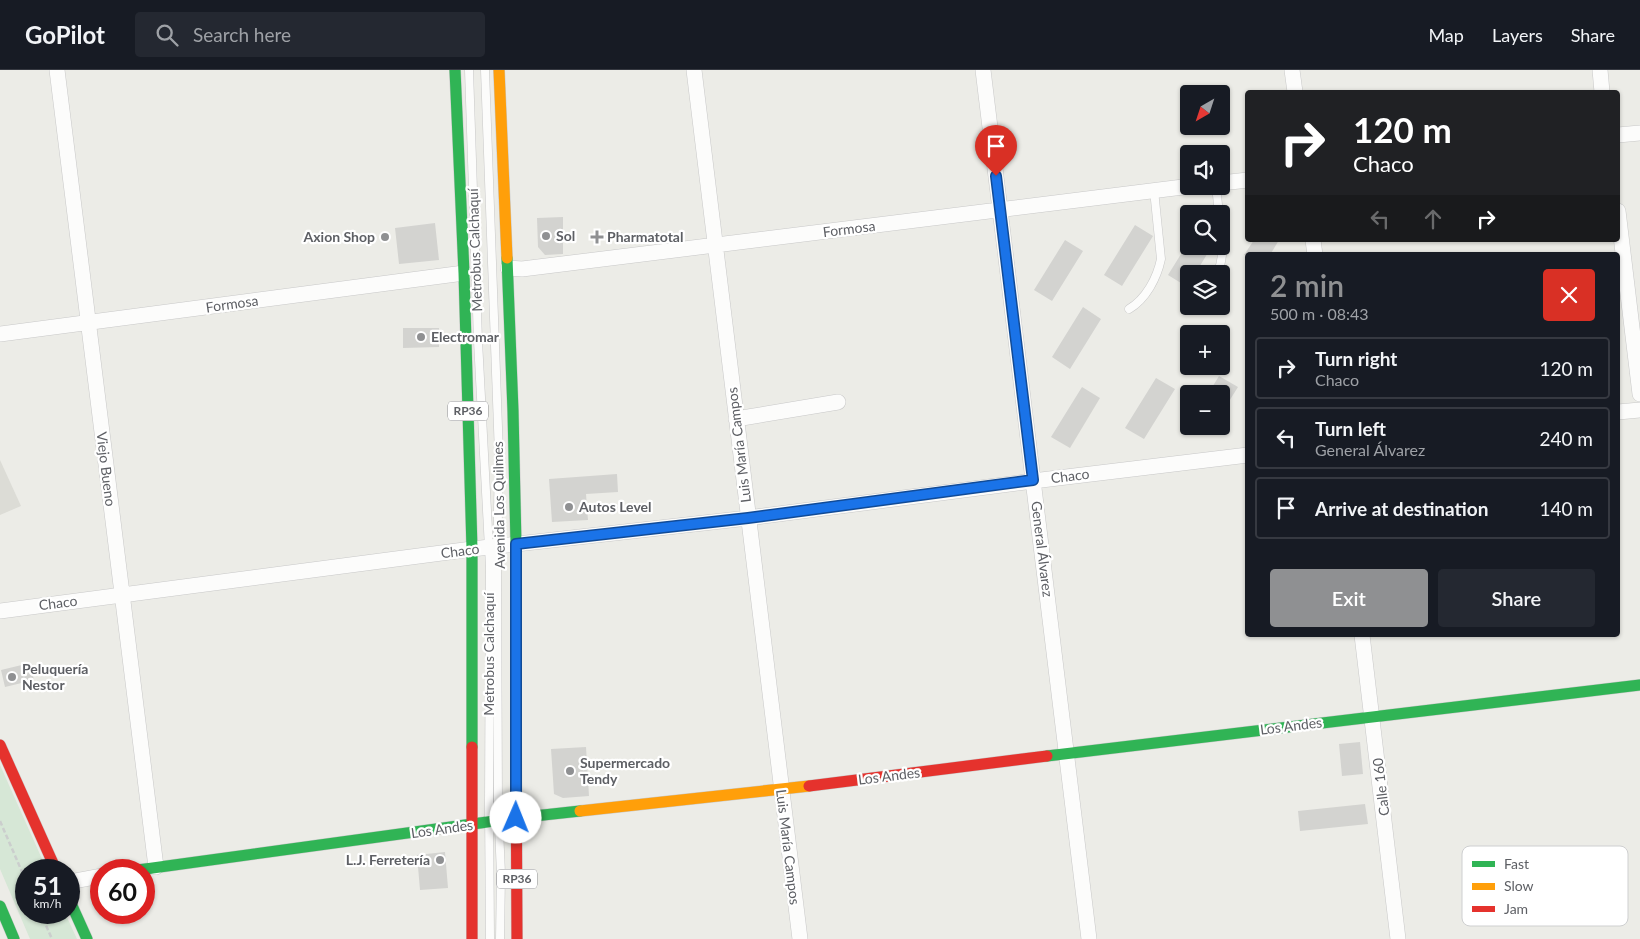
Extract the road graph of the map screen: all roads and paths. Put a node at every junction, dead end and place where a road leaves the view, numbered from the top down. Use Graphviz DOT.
graph roads {
  1 [pos="57,70"];
  2 [pos="455,70"];
  3 [pos="469,70"];
  4 [pos="485,70"];
  5 [pos="499,70"];
  6 [pos="694,70"];
  7 [pos="983,70"];
  8 [pos="1292,70"];
  9 [pos="1600,70"];
  10 [pos="1295,90"];
  11 [pos="1602,90"];
  12 [pos="1640,133"];
  13 [pos="1620,136"];
  14 [pos="1245,180"];
  15 [pos="1230,182"];
  16 [pos="1180,187"];
  17 [pos="1154,190"];
  18 [pos="1000,211"];
  19 [pos="1620,228"];
  20 [pos="715,246"];
  21 [pos="508,268"];
  22 [pos="464,273"];
  23 [pos="1129,309"];
  24 [pos="88,323"];
  25 [pos="0,334"];
  26 [pos="1640,394"];
  27 [pos="498,401"];
  28 [pos="838,402"];
  29 [pos="1640,410"];
  30 [pos="1620,412"];
  31 [pos="736,419"];
  32 [pos="1245,455"];
  33 [pos="1033,480"];
  34 [pos="748,518"];
  35 [pos="516,544"];
  36 [pos="493,547"];
  37 [pos="472,549"];
  38 [pos="122,595"];
  39 [pos="0,610"];
  40 [pos="1362,637"];
  41 [pos="1640,684"];
  42 [pos="1372,717"];
  43 [pos="0,745"];
  44 [pos="1068,753"];
  45 [pos="781,790"];
  46 [pos="516,818"];
  47 [pos="0,821"];
  48 [pos="494,822"];
  49 [pos="471,825"];
  50 [pos="16,859"];
  51 [pos="51,859"];
  52 [pos="156,867"];
  53 [pos="0,906"];
  54 [pos="45,924"];
  55 [pos="80,924"];
  56 [pos="14,939"];
  57 [pos="52,939"];
  58 [pos="86,939"];
  59 [pos="472,939"];
  60 [pos="490,939"];
  61 [pos="500,939"];
  62 [pos="517,939"];
  63 [pos="800,939"];
  64 [pos="1090,939"];
  65 [pos="1398,939"];
  1 -- 24 [label="street, Viejo Bueno"];
  2 -- 22 [label="main road, Avenida Los Quilmes / RP36"];
  3 -- 36 [label="lane, Metrobus Calchaquí"];
  4 -- 27 [label="lane, Metrobus Calchaquí"];
  5 -- 21 [label="main road, Avenida Los Quilmes / RP36"];
  6 -- 20 [label="street, Luis María Campos"];
  7 -- 18 [label="street, General Álvarez"];
  8 -- 10 [label="street"];
  9 -- 11 [label="street"];
  12 -- 13 [label="street"];
  14 -- 15 [label="street"];
  16 -- 17 [label="street, Formosa"];
  17 -- 18 [label="street, Formosa"];
  17 -- 23 [label="lane"];
  18 -- 20 [label="street, Formosa"];
  18 -- 33 [label="street, General Álvarez"];
  19 -- 26 [label="street"];
  20 -- 21 [label="street, Formosa"];
  20 -- 31 [label="street, Luis María Campos"];
  21 -- 27 [label="lane, Metrobus Calchaquí"];
  21 -- 35 [label="main road, Avenida Los Quilmes / RP36"];
  22 -- 24 [label="street, Formosa"];
  22 -- 37 [label="main road, Avenida Los Quilmes / RP36"];
  24 -- 25 [label="street, Formosa"];
  24 -- 38 [label="street, Viejo Bueno"];
  27 -- 36 [label="lane, Metrobus Calchaquí"];
  28 -- 31 [label="street"];
  29 -- 30 [label="street"];
  31 -- 34 [label="street, Luis María Campos"];
  32 -- 33 [label="street, Chaco"];
  33 -- 34 [label="street, Chaco"];
  33 -- 44 [label="street, General Álvarez"];
  34 -- 35 [label="street, Chaco"];
  34 -- 45 [label="street, Luis María Campos"];
  35 -- 36 [label="street, Chaco"];
  35 -- 46 [label="main road, Avenida Los Quilmes / RP36"];
  36 -- 37 [label="street, Chaco"];
  36 -- 48 [label="lane, Metrobus Calchaquí"];
  37 -- 38 [label="street, Chaco"];
  37 -- 49 [label="main road, Avenida Los Quilmes / RP36"];
  38 -- 39 [label="street, Chaco"];
  38 -- 52 [label="street, Viejo Bueno"];
  40 -- 42 [label="street, Calle 160"];
  41 -- 42 [label="main road, Los Andes"];
  42 -- 44 [label="main road, Los Andes"];
  42 -- 65 [label="street, Calle 160"];
  43 -- 51 [label="main road"];
  44 -- 45 [label="main road, Los Andes"];
  44 -- 64 [label="street, General Álvarez"];
  45 -- 46 [label="main road, Los Andes"];
  45 -- 63 [label="street, Luis María Campos"];
  46 -- 48 [label="main road, Los Andes"];
  46 -- 62 [label="main road, Avenida Los Quilmes / RP36"];
  47 -- 50 [label="path"];
  48 -- 49 [label="main road, Los Andes"];
  48 -- 60 [label="lane, Metrobus Calchaquí"];
  48 -- 61 [label="lane, Metrobus Calchaquí"];
  49 -- 52 [label="main road, Los Andes"];
  49 -- 59 [label="main road, Avenida Los Quilmes / RP36"];
  53 -- 56 [label="main road"];
  54 -- 57 [label="path"];
  55 -- 58 [label="main road"];
}
